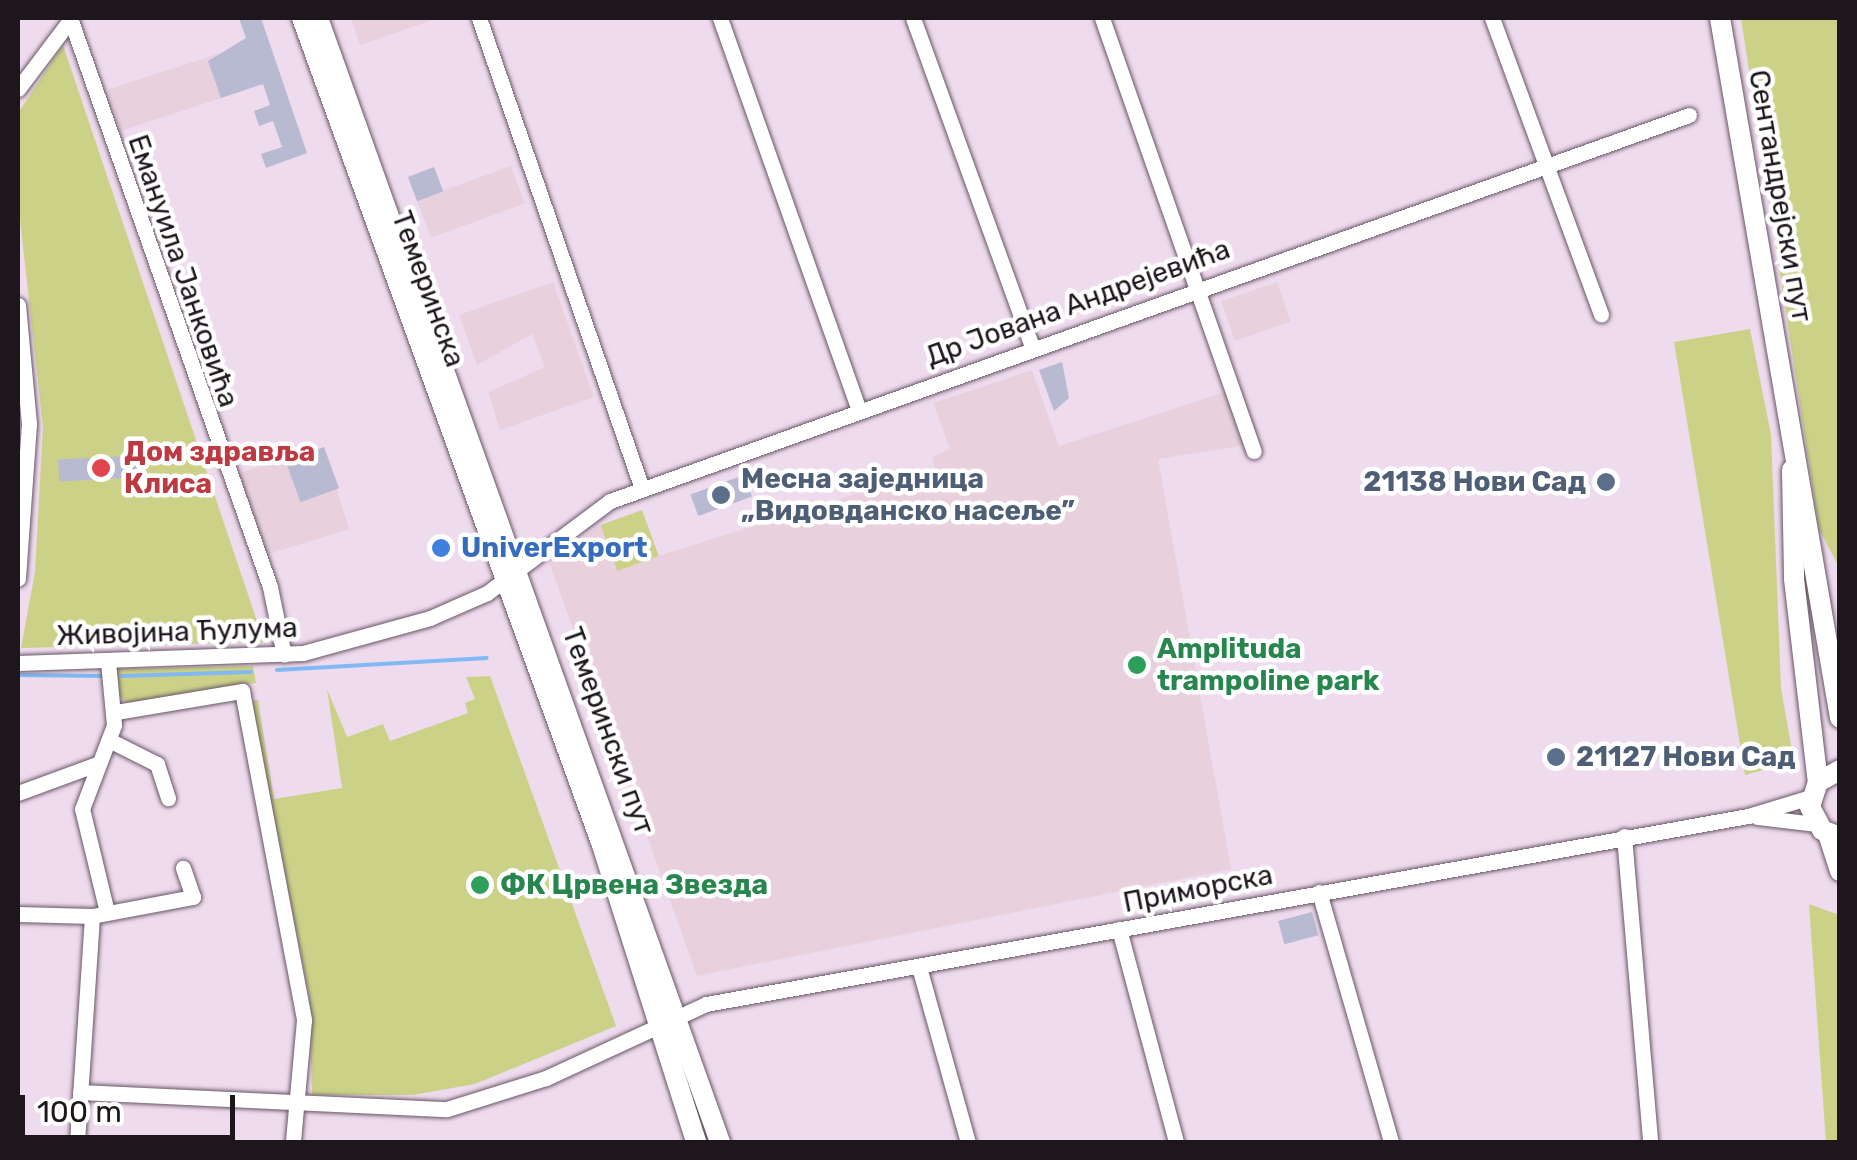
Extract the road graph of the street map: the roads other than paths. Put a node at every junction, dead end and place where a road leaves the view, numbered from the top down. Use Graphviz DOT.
graph roads {
  1 [pos="70,18"];
  2 [pos="302,18"];
  3 [pos="318,18"];
  4 [pos="479,18"];
  5 [pos="720,18"];
  6 [pos="913,18"];
  7 [pos="1102,18"];
  8 [pos="1492,18"];
  9 [pos="1720,18"];
  10 [pos="18,88"];
  11 [pos="1689,115"];
  12 [pos="1548,163"];
  13 [pos="1198,286"];
  14 [pos="18,305"];
  15 [pos="1601,316"];
  16 [pos="1032,346"];
  17 [pos="1786,384"];
  18 [pos="858,408"];
  19 [pos="1254,451"];
  20 [pos="642,490"];
  21 [pos="511,573"];
  22 [pos="18,578"];
  23 [pos="1831,641"];
  24 [pos="284,655"];
  25 [pos="108,661"];
  26 [pos="18,663"];
  27 [pos="1840,664"];
  28 [pos="116,712"];
  29 [pos="1840,718"];
  30 [pos="109,740"];
  31 [pos="97,764"];
  32 [pos="1840,770"];
  33 [pos="1814,789"];
  34 [pos="18,793"];
  35 [pos="168,798"];
  36 [pos="1748,816"];
  37 [pos="1828,832"];
  38 [pos="1624,836"];
  39 [pos="183,868"];
  40 [pos="1840,872"];
  41 [pos="1319,892"];
  42 [pos="99,912"];
  43 [pos="18,914"];
  44 [pos="1119,929"];
  45 [pos="920,967"];
  46 [pos="670,1020"];
  47 [pos="80,1092"];
  48 [pos="298,1106"];
  49 [pos="77,1142"];
  50 [pos="293,1142"];
  51 [pos="696,1142"];
  52 [pos="720,1142"];
  53 [pos="968,1142"];
  54 [pos="1176,1142"];
  55 [pos="1391,1142"];
  56 [pos="1650,1142"];
  1 -- 10 [label="street"];
  1 -- 24 [label="street, Емануила Јанковића"];
  2 -- 21 [label="main road, Темеринска"];
  3 -- 21 [label="main road, Темеринска"];
  4 -- 20 [label="street"];
  5 -- 18 [label="street"];
  6 -- 16 [label="street"];
  7 -- 13 [label="street"];
  8 -- 12 [label="street"];
  9 -- 17 [label="main road, Сентандрејски пут"];
  11 -- 12 [label="street, Др Јована Андрејевића"];
  12 -- 13 [label="street, Др Јована Андрејевића"];
  12 -- 15 [label="street"];
  13 -- 16 [label="street, Др Јована Андрејевића"];
  13 -- 19 [label="street"];
  14 -- 22 [label="street"];
  16 -- 18 [label="street, Др Јована Андрејевића"];
  17 -- 23 [label="main road, Сентандрејски пут"];
  17 -- 33 [label="main road, Сентандрејски пут"];
  18 -- 20 [label="street, Др Јована Андрејевића"];
  20 -- 21 [label="street, Др Јована Андрејевића"];
  21 -- 24 [label="street, Живојина Ћулума"];
  21 -- 46 [label="main road, Темерински пут"];
  23 -- 27 [label="main road"];
  23 -- 29 [label="main road, Сентандрејски пут"];
  24 -- 25 [label="street, Живојина Ћулума"];
  25 -- 26 [label="street, Живојина Ћулума"];
  25 -- 28 [label="street"];
  28 -- 30 [label="street"];
  28 -- 48 [label="street"];
  30 -- 31 [label="street"];
  30 -- 35 [label="street"];
  31 -- 34 [label="street"];
  31 -- 42 [label="street"];
  32 -- 33 [label="main road"];
  33 -- 36 [label="street, Приморска"];
  33 -- 37 [label="main road, Сентандрејски пут"];
  36 -- 37 [label="street, Приморска"];
  36 -- 38 [label="street, Приморска"];
  37 -- 40 [label="main road, Сентандрејски пут"];
  38 -- 41 [label="street, Приморска"];
  38 -- 56 [label="street"];
  39 -- 42 [label="street"];
  41 -- 44 [label="street, Приморска"];
  41 -- 55 [label="street"];
  42 -- 43 [label="street"];
  42 -- 47 [label="street"];
  44 -- 45 [label="street, Приморска"];
  44 -- 54 [label="street"];
  45 -- 46 [label="street, Приморска"];
  45 -- 53 [label="street"];
  46 -- 48 [label="street, Приморска"];
  46 -- 51 [label="main road, Темерински пут"];
  46 -- 52 [label="main road, Темерински пут"];
  47 -- 48 [label="street, Приморска"];
  47 -- 49 [label="street"];
  48 -- 50 [label="street"];
}
